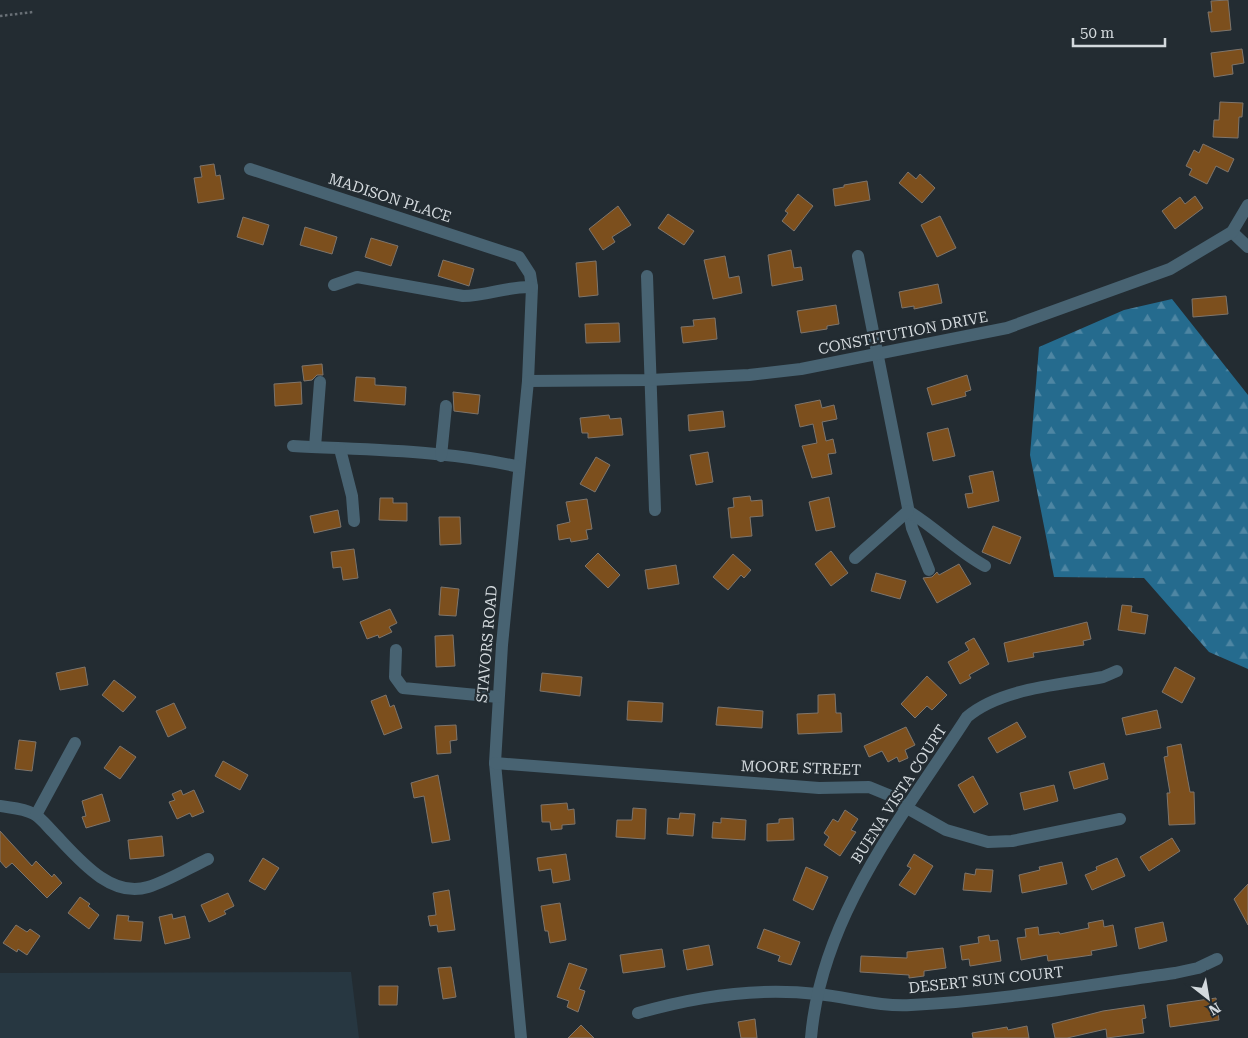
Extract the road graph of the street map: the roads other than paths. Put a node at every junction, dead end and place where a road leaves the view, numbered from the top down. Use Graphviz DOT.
graph roads {
  1 [pos="250,169"];
  2 [pos="1248,205"];
  3 [pos="1232,232"];
  4 [pos="1248,247"];
  5 [pos="858,256"];
  6 [pos="518,257"];
  7 [pos="647,276"];
  8 [pos="334,284"];
  9 [pos="532,287"];
  10 [pos="876,355"];
  11 [pos="650,380"];
  12 [pos="528,381"];
  13 [pos="320,382"];
  14 [pos="446,406"];
  15 [pos="293,446"];
  16 [pos="314,447"];
  17 [pos="340,449"];
  18 [pos="441,456"];
  19 [pos="520,467"];
  20 [pos="655,510"];
  21 [pos="908,511"];
  22 [pos="354,521"];
  23 [pos="855,558"];
  24 [pos="985,566"];
  25 [pos="929,570"];
  26 [pos="396,650"];
  27 [pos="1117,671"];
  28 [pos="498,697"];
  29 [pos="75,743"];
  30 [pos="495,763"];
  31 [pos="0,806"];
  32 [pos="906,808"];
  33 [pos="36,814"];
  34 [pos="1120,819"];
  35 [pos="208,859"];
  36 [pos="1217,959"];
  37 [pos="818,994"];
  38 [pos="638,1013"];
  39 [pos="521,1038"];
  40 [pos="811,1038"];
  1 -- 6 [label="street, MADISON PLACE"];
  2 -- 3 [label="street, CONSTITUTION DRIVE"];
  3 -- 4 [label="street"];
  3 -- 10 [label="street, CONSTITUTION DRIVE"];
  5 -- 10 [label="street"];
  6 -- 9 [label="street, STAVORS ROAD"];
  7 -- 11 [label="street"];
  8 -- 9 [label="street"];
  9 -- 12 [label="street, STAVORS ROAD"];
  10 -- 11 [label="street, CONSTITUTION DRIVE"];
  10 -- 21 [label="street"];
  11 -- 12 [label="street, CONSTITUTION DRIVE"];
  11 -- 20 [label="street"];
  12 -- 19 [label="street, STAVORS ROAD"];
  13 -- 16 [label="street"];
  14 -- 18 [label="street"];
  15 -- 16 [label="street"];
  16 -- 17 [label="street"];
  17 -- 18 [label="street"];
  17 -- 22 [label="street"];
  18 -- 19 [label="street"];
  19 -- 28 [label="street, STAVORS ROAD"];
  21 -- 23 [label="street"];
  21 -- 24 [label="street"];
  21 -- 25 [label="street"];
  26 -- 28 [label="street"];
  27 -- 32 [label="street, BUENA VISTA COURT"];
  28 -- 30 [label="street, STAVORS ROAD"];
  29 -- 33 [label="street"];
  30 -- 32 [label="street, MOORE STREET"];
  30 -- 39 [label="street, STAVORS ROAD"];
  31 -- 33 [label="street"];
  32 -- 34 [label="street, MOORE STREET"];
  32 -- 37 [label="street, BUENA VISTA COURT"];
  33 -- 35 [label="street"];
  36 -- 37 [label="street, DESERT SUN COURT"];
  37 -- 38 [label="street, DESERT SUN COURT"];
  37 -- 40 [label="street, BUENA VISTA COURT"];
}
